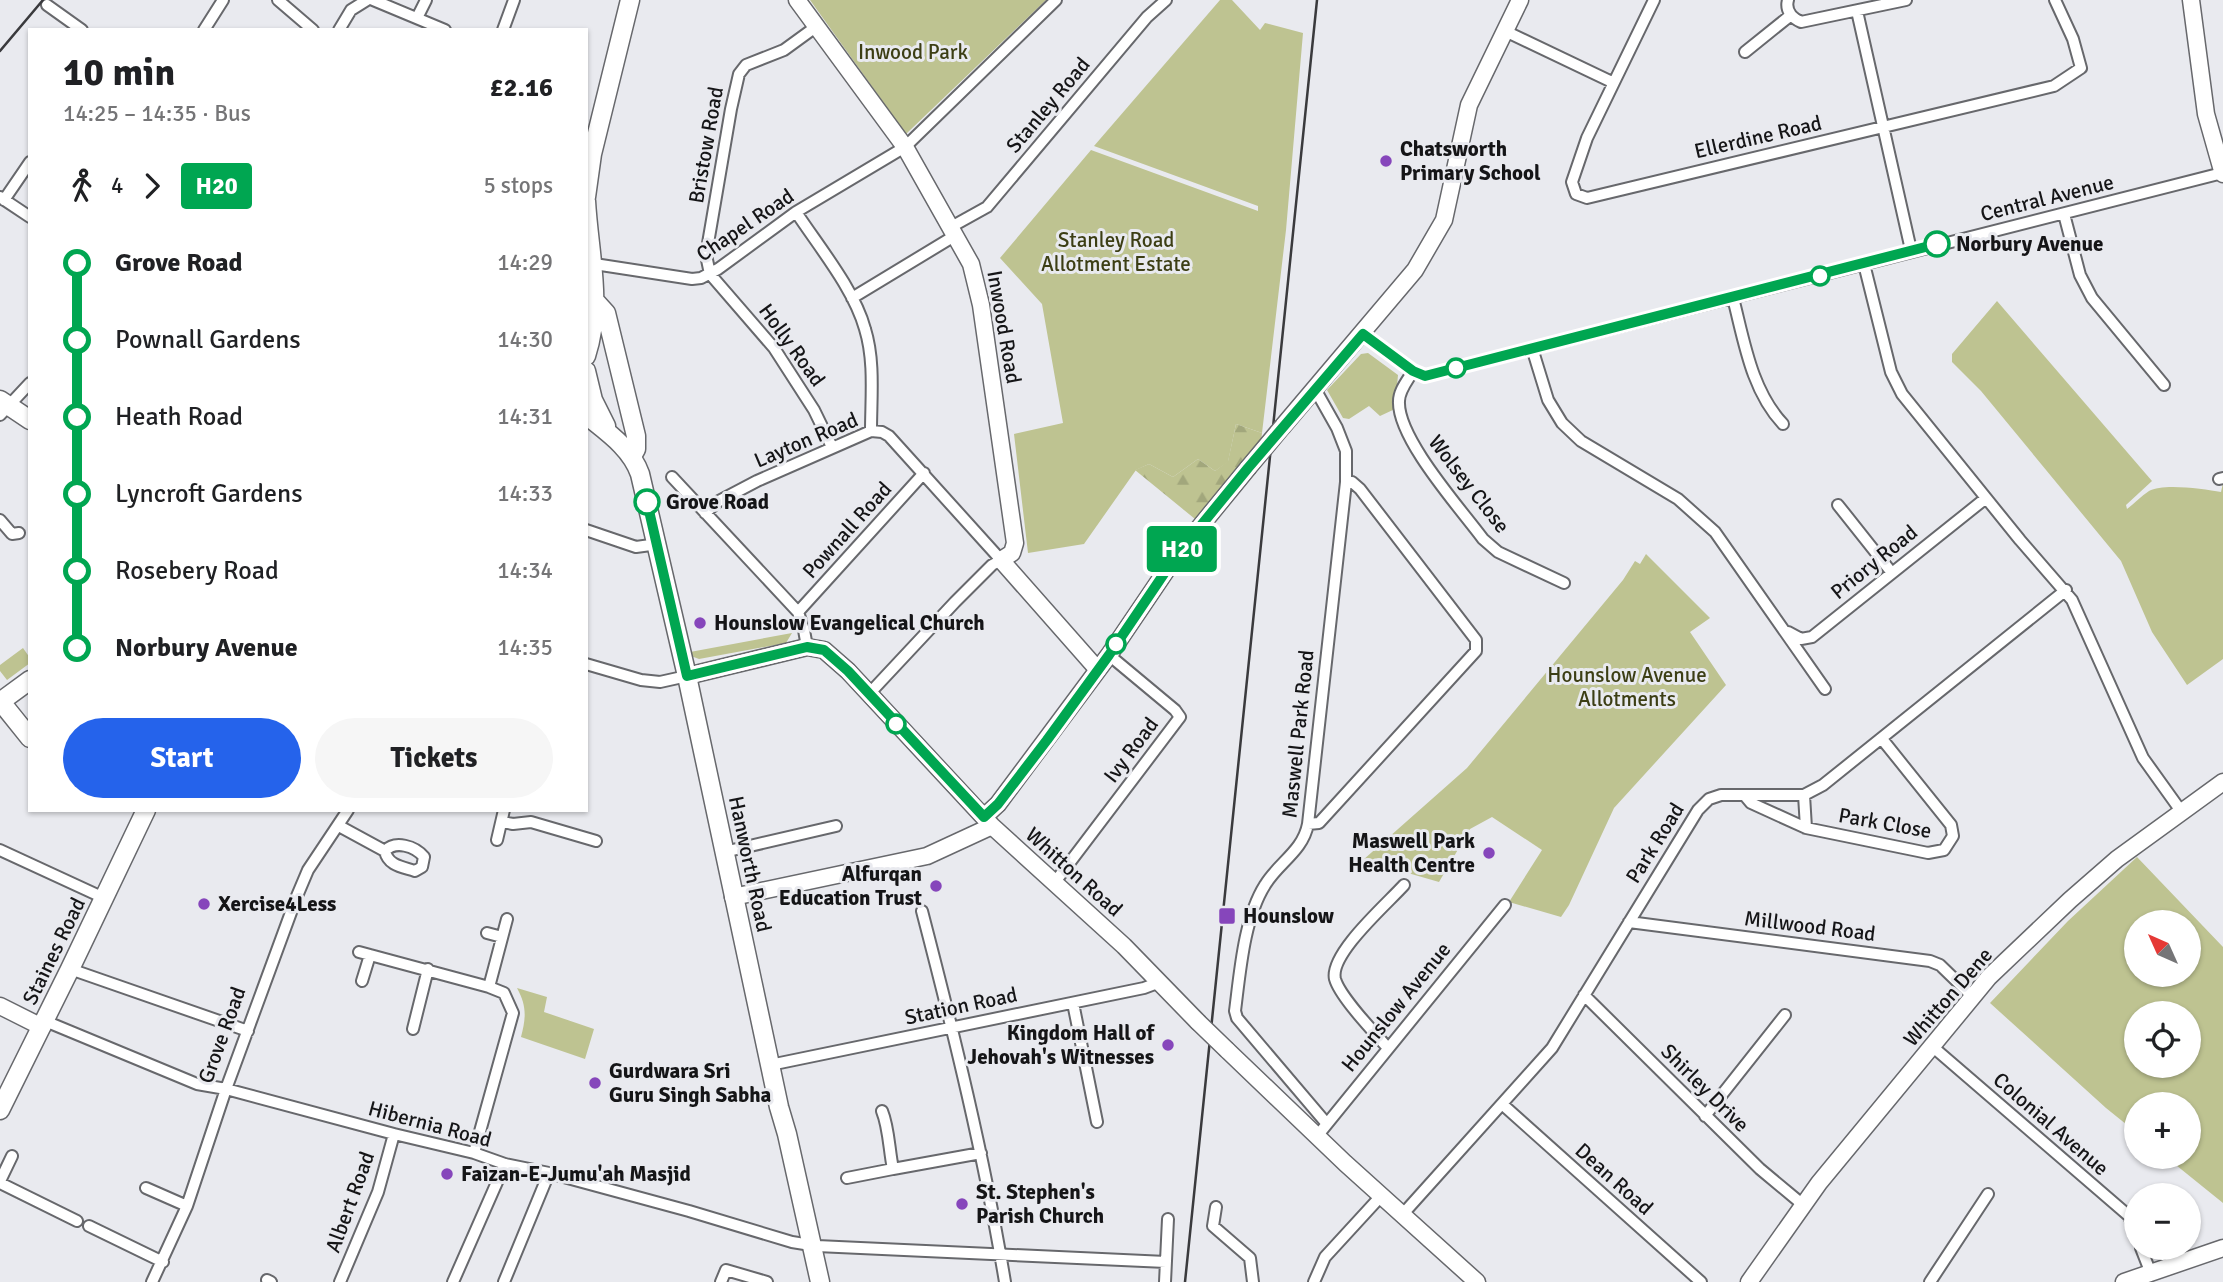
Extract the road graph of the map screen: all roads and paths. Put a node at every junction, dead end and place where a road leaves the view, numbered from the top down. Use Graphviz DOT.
graph roads {
  1 [pos="223,0"];
  2 [pos="278,0"];
  3 [pos="367,0"];
  4 [pos="373,0"];
  5 [pos="426,0"];
  6 [pos="514,0"];
  7 [pos="630,0"];
  8 [pos="1055,0"];
  9 [pos="1166,0"];
  10 [pos="1520,0"];
  11 [pos="1654,0"];
  12 [pos="1788,0"];
  13 [pos="1906,0"];
  14 [pos="2055,0"];
  15 [pos="2191,0"];
  16 [pos="799,1"];
  17 [pos="47,5"];
  18 [pos="1857,11"];
  19 [pos="1791,15"];
  20 [pos="417,18"];
  21 [pos="817,26"];
  22 [pos="79,28"];
  23 [pos="205,28"];
  24 [pos="311,28"];
  25 [pos="340,28"];
  26 [pos="440,28"];
  27 [pos="504,28"];
  28 [pos="1505,31"];
  29 [pos="1745,52"];
  30 [pos="1612,82"];
  31 [pos="1884,126"];
  32 [pos="905,147"];
  33 [pos="28,165"];
  34 [pos="2223,173"];
  35 [pos="588,184"];
  36 [pos="2,198"];
  37 [pos="796,212"];
  38 [pos="2064,214"];
  39 [pos="28,216"];
  40 [pos="954,231"];
  41 [pos="588,242"];
  42 [pos="1912,250"];
  43 [pos="589,263"];
  44 [pos="1864,264"];
  45 [pos="709,274"];
  46 [pos="852,298"];
  47 [pos="1732,298"];
  48 [pos="596,302"];
  49 [pos="1363,334"];
  50 [pos="1532,348"];
  51 [pos="588,350"];
  52 [pos="1413,371"];
  53 [pos="588,378"];
  54 [pos="28,385"];
  55 [pos="2164,385"];
  56 [pos="1315,389"];
  57 [pos="3,407"];
  58 [pos="588,408"];
  59 [pos="28,419"];
  60 [pos="1783,424"];
  61 [pos="600,427"];
  62 [pos="871,431"];
  63 [pos="832,447"];
  64 [pos="632,456"];
  65 [pos="924,472"];
  66 [pos="672,477"];
  67 [pos="1346,482"];
  68 [pos="1986,498"];
  69 [pos="1838,505"];
  70 [pos="705,513"];
  71 [pos="0,520"];
  72 [pos="588,531"];
  73 [pos="19,533"];
  74 [pos="658,544"];
  75 [pos="1001,560"];
  76 [pos="1892,573"];
  77 [pos="1564,583"];
  78 [pos="2066,590"];
  79 [pos="798,612"];
  80 [pos="1783,629"];
  81 [pos="807,647"];
  82 [pos="1109,655"];
  83 [pos="588,665"];
  84 [pos="1098,670"];
  85 [pos="687,676"];
  86 [pos="28,681"];
  87 [pos="1825,689"];
  88 [pos="868,695"];
  89 [pos="0,702"];
  90 [pos="28,736"];
  91 [pos="1882,739"];
  92 [pos="2223,782"];
  93 [pos="1804,795"];
  94 [pos="1746,797"];
  95 [pos="2182,811"];
  96 [pos="145,812"];
  97 [pos="347,812"];
  98 [pos="503,816"];
  99 [pos="988,822"];
  100 [pos="1308,824"];
  101 [pos="339,826"];
  102 [pos="836,826"];
  103 [pos="1806,828"];
  104 [pos="497,840"];
  105 [pos="596,841"];
  106 [pos="0,850"];
  107 [pos="385,851"];
  108 [pos="724,852"];
  109 [pos="1055,882"];
  110 [pos="1404,885"];
  111 [pos="733,897"];
  112 [pos="104,898"];
  113 [pos="1505,905"];
  114 [pos="922,911"];
  115 [pos="507,919"];
  116 [pos="1629,922"];
  117 [pos="487,933"];
  118 [pos="502,937"];
  119 [pos="70,970"];
  120 [pos="428,970"];
  121 [pos="362,981"];
  122 [pos="1160,982"];
  123 [pos="489,987"];
  124 [pos="1584,995"];
  125 [pos="1974,998"];
  126 [pos="1073,1003"];
  127 [pos="0,1006"];
  128 [pos="417,1014"];
  129 [pos="1786,1016"];
  130 [pos="429,1018"];
  131 [pos="43,1024"];
  132 [pos="953,1028"];
  133 [pos="413,1029"];
  134 [pos="248,1031"];
  135 [pos="1387,1047"];
  136 [pos="1933,1047"];
  137 [pos="770,1065"];
  138 [pos="226,1088"];
  139 [pos="1502,1104"];
  140 [pos="0,1110"];
  141 [pos="882,1111"];
  142 [pos="1705,1116"];
  143 [pos="1097,1122"];
  144 [pos="1323,1130"];
  145 [pos="394,1134"];
  146 [pos="474,1153"];
  147 [pos="981,1153"];
  148 [pos="12,1156"];
  149 [pos="505,1164"];
  150 [pos="893,1169"];
  151 [pos="549,1173"];
  152 [pos="847,1178"];
  153 [pos="0,1182"];
  154 [pos="146,1188"];
  155 [pos="1988,1194"];
  156 [pos="1381,1196"];
  157 [pos="1802,1204"];
  158 [pos="187,1206"];
  159 [pos="1216,1207"];
  160 [pos="2124,1212"];
  161 [pos="1402,1215"];
  162 [pos="1168,1219"];
  163 [pos="78,1221"];
  164 [pos="89,1226"];
  165 [pos="811,1245"];
  166 [pos="2223,1248"];
  167 [pos="1000,1254"];
  168 [pos="2146,1260"];
  169 [pos="163,1262"];
  170 [pos="1166,1262"];
  171 [pos="2150,1271"];
  172 [pos="152,1282"];
  173 [pos="340,1282"];
  174 [pos="453,1282"];
  175 [pos="504,1282"];
  176 [pos="721,1282"];
  177 [pos="766,1282"];
  178 [pos="820,1282"];
  179 [pos="1005,1282"];
  180 [pos="1165,1282"];
  181 [pos="1253,1282"];
  182 [pos="1314,1282"];
  183 [pos="1476,1282"];
  184 [pos="1701,1282"];
  185 [pos="1749,1282"];
  186 [pos="1930,1282"];
  187 [pos="2124,1282"];
  1 -- 23 [label="street"];
  2 -- 24 [label="street"];
  3 -- 25 [label="street"];
  4 -- 20 [label="street"];
  5 -- 20 [label="street"];
  6 -- 27 [label="street"];
  7 -- 35 [label="main road, Hanworth Road"];
  8 -- 32 [label="street, Chapel Road"];
  9 -- 40 [label="street, Stanley Road"];
  10 -- 28 [label="street"];
  11 -- 30 [label="street, Ellerdine Road"];
  12 -- 19 [label="street"];
  13 -- 18 [label="street"];
  14 -- 31 [label="street, Ellerdine Road"];
  15 -- 34 [label="street"];
  16 -- 21 [label="street, Inwood Road"];
  17 -- 22 [label="street"];
  18 -- 19 [label="street"];
  18 -- 31 [label="street"];
  19 -- 29 [label="street"];
  20 -- 26 [label="street"];
  21 -- 32 [label="street, Inwood Road"];
  21 -- 45 [label="street, Bristow Road"];
  28 -- 30 [label="street"];
  28 -- 49 [label="street"];
  30 -- 31 [label="street, Ellerdine Road"];
  31 -- 42 [label="street"];
  32 -- 37 [label="street, Chapel Road"];
  32 -- 40 [label="street, Inwood Road"];
  33 -- 36 [label="street"];
  34 -- 38 [label="street, Central Avenue"];
  36 -- 39 [label="street"];
  37 -- 45 [label="street, Chapel Road"];
  37 -- 46 [label="street"];
  38 -- 42 [label="street, Central Avenue"];
  38 -- 55 [label="street"];
  40 -- 46 [label="street, Stanley Road"];
  40 -- 75 [label="street, Inwood Road"];
  41 -- 43 [label="main road, Hanworth Road"];
  42 -- 44 [label="street, Central Avenue"];
  43 -- 45 [label="street, Chapel Road"];
  43 -- 48 [label="main road, Hanworth Road"];
  44 -- 47 [label="street, Central Avenue"];
  44 -- 68 [label="street"];
  45 -- 63 [label="street, Holly Road"];
  46 -- 62 [label="street"];
  47 -- 50 [label="street, Central Avenue"];
  47 -- 60 [label="street"];
  48 -- 51 [label="main road"];
  48 -- 64 [label="main road, Hanworth Road"];
  49 -- 52 [label="street"];
  49 -- 56 [label="street"];
  50 -- 52 [label="street, Central Avenue"];
  50 -- 80 [label="street"];
  52 -- 77 [label="street, Wolsey Close"];
  53 -- 61 [label="main road, Hanworth Road"];
  54 -- 57 [label="street"];
  56 -- 67 [label="street, Maswell Park Road"];
  56 -- 82 [label="street, bridge"];
  57 -- 59 [label="main road"];
  58 -- 61 [label="main road"];
  61 -- 64 [label="main road, Hanworth Road"];
  62 -- 63 [label="street, Layton Road"];
  62 -- 65 [label="street, Layton Road"];
  63 -- 70 [label="street, Layton Road"];
  64 -- 74 [label="main road, Hanworth Road"];
  65 -- 75 [label="street, Layton Road"];
  65 -- 79 [label="street, Pownall Road"];
  66 -- 70 [label="street"];
  67 -- 100 [label="street, Maswell Park Road"];
  67 -- 100 [label="street"];
  68 -- 76 [label="street, Priory Road"];
  68 -- 78 [label="street"];
  69 -- 76 [label="street"];
  70 -- 79 [label="street"];
  71 -- 73 [label="street"];
  72 -- 74 [label="street"];
  74 -- 85 [label="main road, Hanworth Road"];
  75 -- 84 [label="street"];
  75 -- 88 [label="street"];
  76 -- 80 [label="street, Priory Road"];
  78 -- 91 [label="street, Park Road"];
  78 -- 95 [label="street"];
  79 -- 81 [label="street"];
  80 -- 87 [label="street"];
  81 -- 85 [label="street"];
  81 -- 88 [label="street, Whitton Road"];
  82 -- 84 [label="street"];
  82 -- 109 [label="street, Ivy Road"];
  83 -- 85 [label="street"];
  84 -- 99 [label="street"];
  85 -- 108 [label="main road, Hanworth Road"];
  86 -- 89 [label="main road"];
  88 -- 99 [label="street, Whitton Road"];
  89 -- 90 [label="main road"];
  91 -- 93 [label="street, Park Road"];
  91 -- 103 [label="street, Park Close"];
  92 -- 95 [label="street, Whitton Dene"];
  93 -- 94 [label="street, Park Road"];
  93 -- 103 [label="street, Park Close"];
  94 -- 103 [label="street, Park Close"];
  94 -- 116 [label="street, Park Road"];
  95 -- 125 [label="street, Whitton Dene"];
  96 -- 112 [label="main road, Staines Road"];
  97 -- 101 [label="street, Grove Road"];
  98 -- 104 [label="street"];
  98 -- 105 [label="street"];
  99 -- 109 [label="street, Whitton Road"];
  99 -- 111 [label="street"];
  100 -- 144 [label="street, Maswell Park Road"];
  101 -- 107 [label="street"];
  101 -- 134 [label="street, Grove Road"];
  102 -- 108 [label="street"];
  106 -- 112 [label="street"];
  108 -- 111 [label="main road, Hanworth Road"];
  109 -- 122 [label="street, Whitton Road"];
  110 -- 135 [label="street"];
  111 -- 137 [label="main road, Hanworth Road"];
  112 -- 119 [label="main road, Staines Road"];
  113 -- 135 [label="street, Hounslow Avenue"];
  114 -- 132 [label="street"];
  115 -- 118 [label="street"];
  116 -- 124 [label="street, Park Road"];
  116 -- 125 [label="street, Millwood Road"];
  117 -- 118 [label="street"];
  118 -- 123 [label="street"];
  119 -- 131 [label="main road, Staines Road"];
  119 -- 134 [label="street"];
  120 -- 121 [label="street"];
  120 -- 123 [label="street"];
  120 -- 128 [label="street"];
  122 -- 126 [label="street, Station Road"];
  122 -- 144 [label="street, Whitton Road, bridge"];
  123 -- 146 [label="street"];
  124 -- 139 [label="street, Park Road"];
  124 -- 142 [label="street, Shirley Drive"];
  125 -- 136 [label="street, Whitton Dene"];
  126 -- 132 [label="street, Station Road"];
  126 -- 143 [label="street"];
  127 -- 131 [label="street"];
  128 -- 130 [label="street"];
  128 -- 133 [label="street"];
  129 -- 142 [label="street"];
  131 -- 138 [label="street, Hibernia Road"];
  131 -- 140 [label="main road, Staines Road"];
  132 -- 137 [label="street, Station Road"];
  132 -- 147 [label="street"];
  134 -- 138 [label="street, Grove Road"];
  135 -- 144 [label="street, Hounslow Avenue"];
  136 -- 157 [label="street, Whitton Dene"];
  136 -- 160 [label="street, Colonial Avenue"];
  137 -- 165 [label="main road, Hanworth Road"];
  138 -- 145 [label="street, Hibernia Road"];
  138 -- 158 [label="street, Grove Road"];
  139 -- 161 [label="street, Park Road"];
  139 -- 184 [label="street, Dean Road"];
  141 -- 150 [label="street"];
  142 -- 157 [label="street, Shirley Drive"];
  144 -- 156 [label="street, Whitton Road"];
  145 -- 146 [label="street, Hibernia Road"];
  145 -- 173 [label="street, Albert Road"];
  146 -- 149 [label="street, Hibernia Road"];
  147 -- 150 [label="street"];
  147 -- 167 [label="street"];
  148 -- 153 [label="street"];
  149 -- 151 [label="street, Hibernia Road"];
  149 -- 174 [label="street"];
  150 -- 152 [label="street"];
  151 -- 165 [label="street, Hibernia Road"];
  151 -- 175 [label="street"];
  153 -- 163 [label="street"];
  154 -- 158 [label="street"];
  155 -- 186 [label="street"];
  156 -- 161 [label="street, Whitton Road"];
  156 -- 182 [label="street"];
  157 -- 185 [label="street, Whitton Dene"];
  158 -- 169 [label="street, Grove Road"];
  159 -- 181 [label="street"];
  161 -- 183 [label="street, Whitton Road"];
  162 -- 170 [label="street"];
  164 -- 169 [label="street"];
  165 -- 167 [label="street, Hibernia Road"];
  165 -- 178 [label="main road, Hanworth Road"];
  166 -- 171 [label="street"];
  167 -- 170 [label="street, Hibernia Road"];
  167 -- 179 [label="street"];
  168 -- 171 [label="street"];
  169 -- 172 [label="street, Grove Road"];
  170 -- 180 [label="street"];
  171 -- 187 [label="street"];
  176 -- 177 [label="street"];
}
